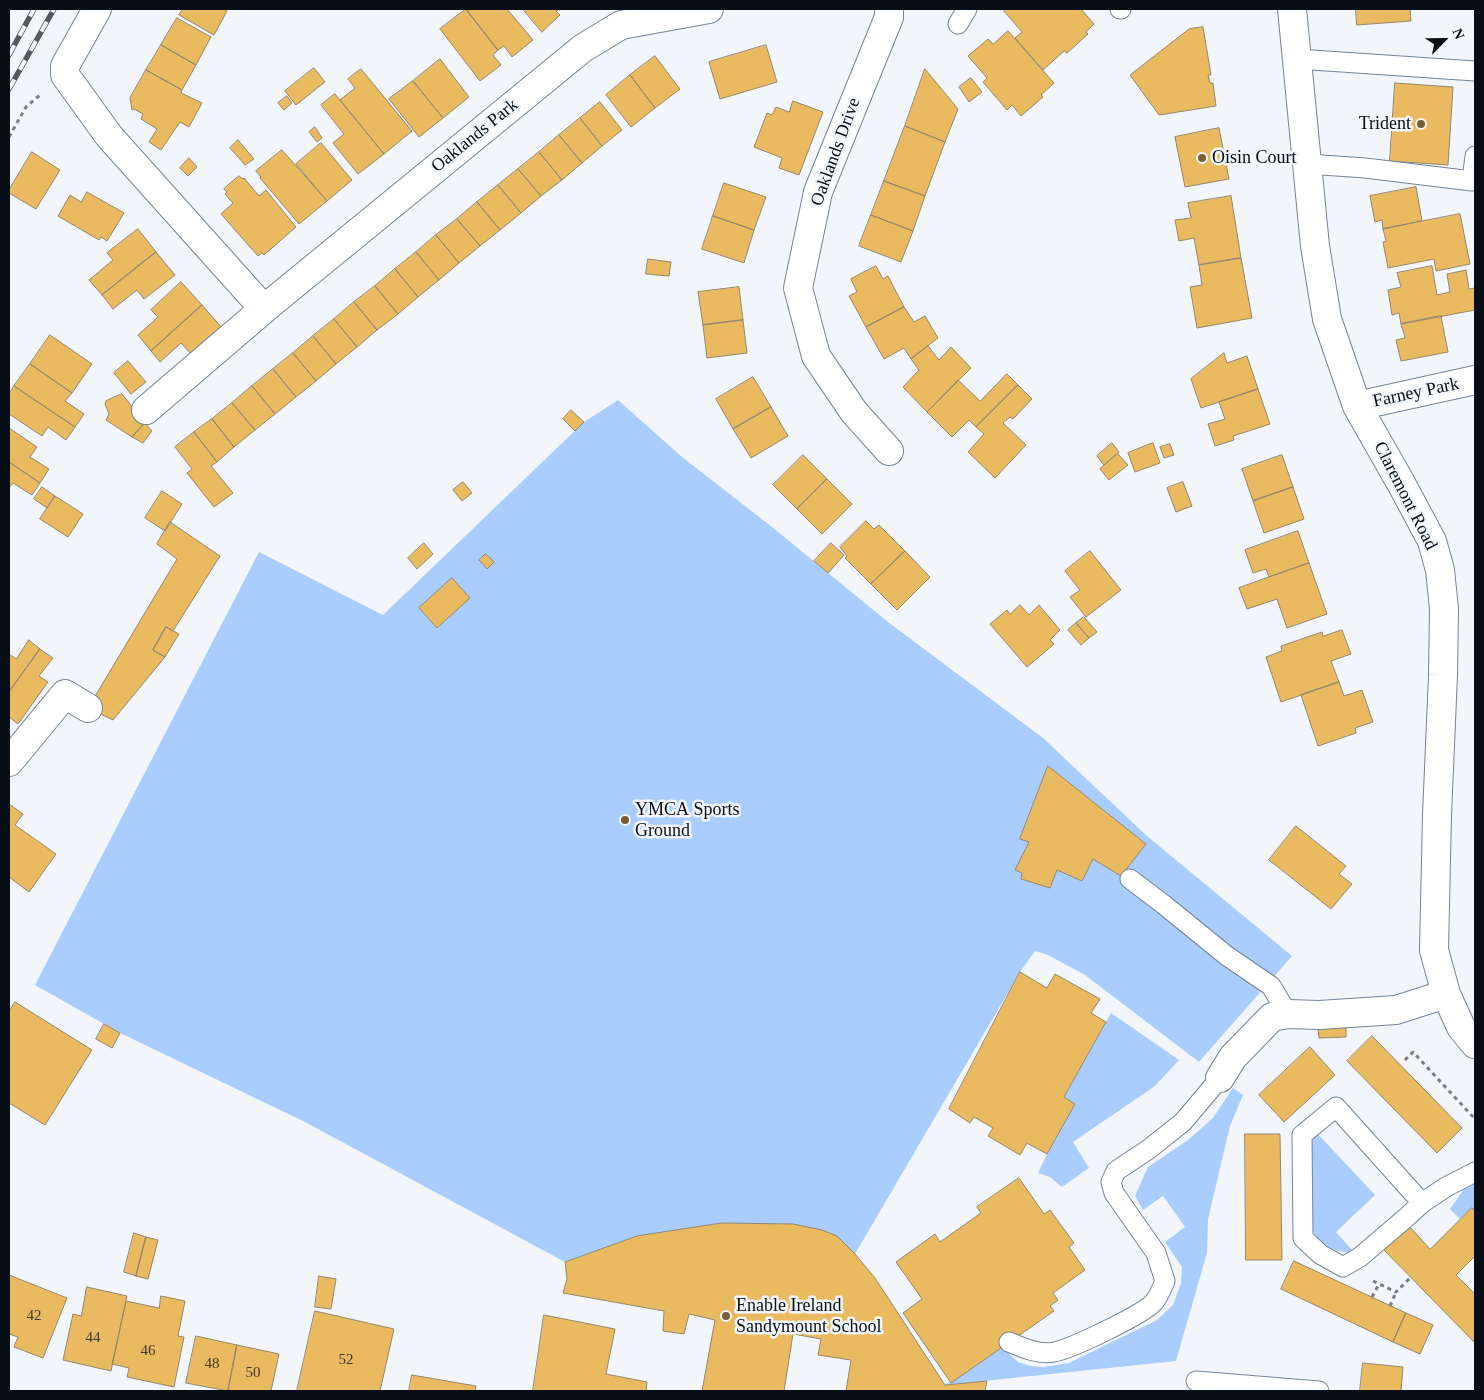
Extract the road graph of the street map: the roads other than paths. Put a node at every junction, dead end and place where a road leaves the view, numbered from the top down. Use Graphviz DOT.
graph roads {
  1 [pos="97,9"];
  2 [pos="709,9"];
  3 [pos="889,9"];
  4 [pos="1292,9"];
  5 [pos="1297,59"];
  6 [pos="1475,70"];
  7 [pos="1475,156"];
  8 [pos="1308,164"];
  9 [pos="264,309"];
  10 [pos="1475,380"];
  11 [pos="1357,406"];
  12 [pos="146,410"];
  13 [pos="889,451"];
  14 [pos="88,708"];
  15 [pos="9,762"];
  16 [pos="1130,879"];
  17 [pos="1446,994"];
  18 [pos="1288,1014"];
  19 [pos="1475,1044"];
  20 [pos="1220,1078"];
  21 [pos="1475,1172"];
  22 [pos="1422,1203"];
  23 [pos="1009,1342"];
  24 [pos="1196,1381"];
  25 [pos="1319,1391"];
  1 -- 9 [label="street"];
  2 -- 9 [label="street, Oaklands Park"];
  3 -- 13 [label="street, Oaklands Drive"];
  4 -- 5 [label="street, Claremont Road"];
  5 -- 6 [label="lane"];
  5 -- 8 [label="street, Claremont Road"];
  7 -- 8 [label="lane"];
  8 -- 11 [label="street, Claremont Road"];
  9 -- 12 [label="street, Oaklands Park"];
  10 -- 11 [label="street, Farney Park"];
  11 -- 17 [label="street, Claremont Road"];
  14 -- 15 [label="street"];
  16 -- 18 [label="lane"];
  17 -- 18 [label="street"];
  17 -- 19 [label="street, Claremont Road"];
  18 -- 20 [label="street"];
  20 -- 23 [label="lane"];
  21 -- 22 [label="lane"];
  22 -- 22 [label="lane"];
  24 -- 25 [label="lane"];
}
